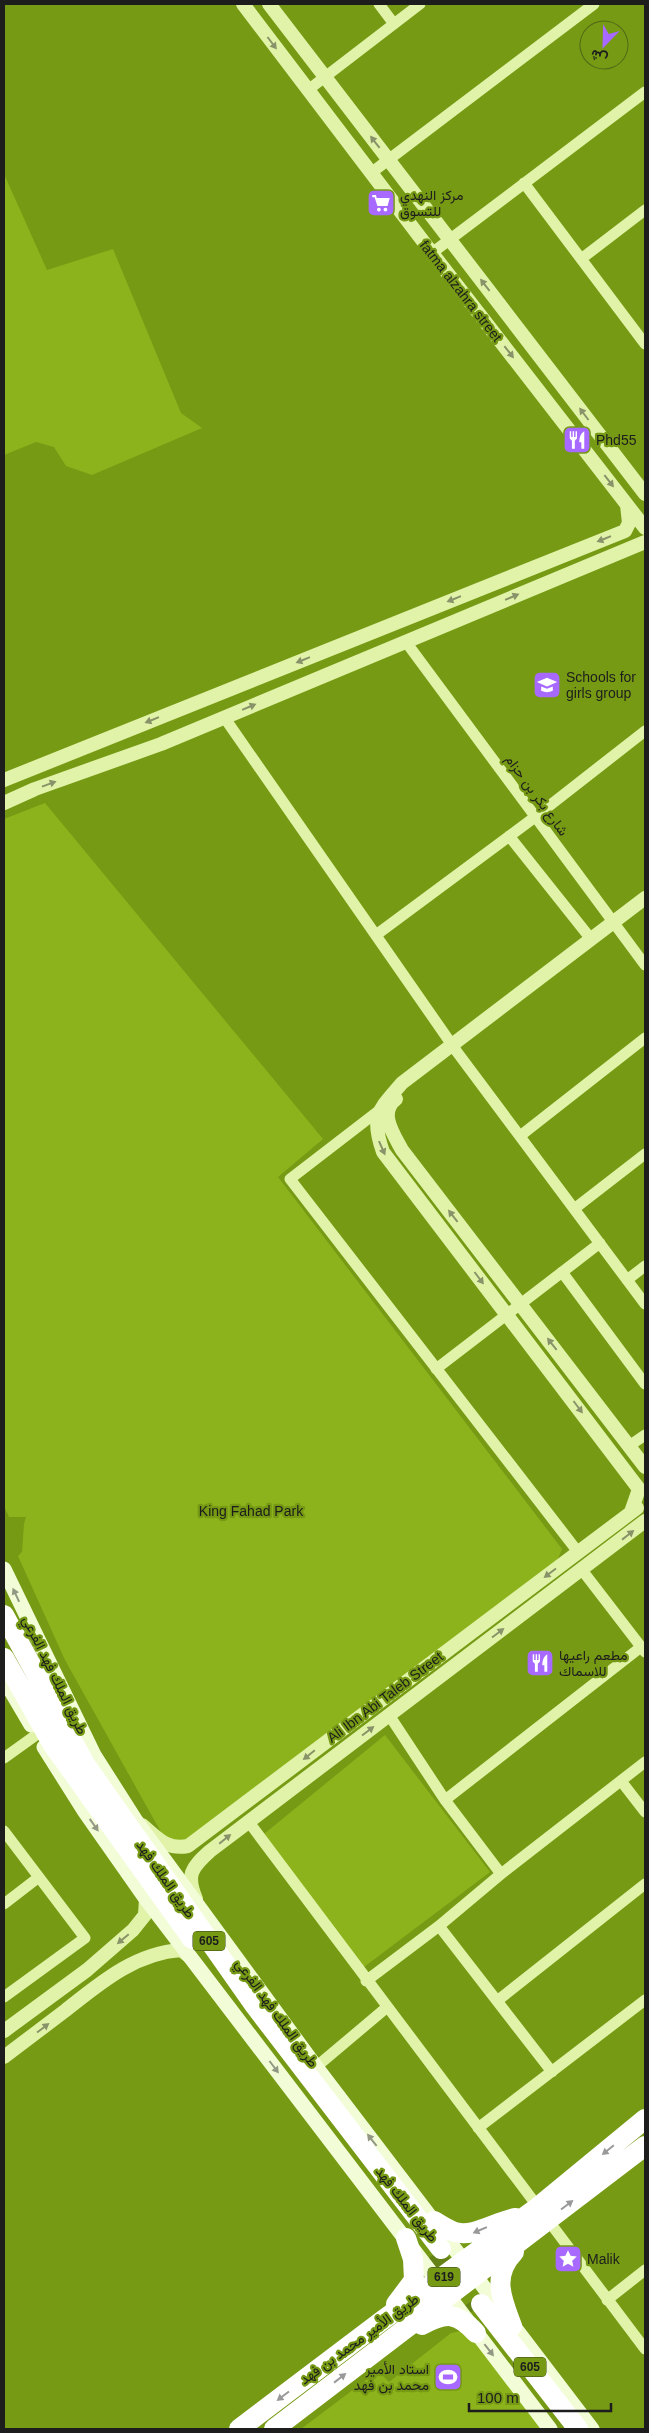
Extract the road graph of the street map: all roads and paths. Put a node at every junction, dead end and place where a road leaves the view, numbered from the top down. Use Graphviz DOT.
graph roads {
  1 [pos="243,4"];
  2 [pos="269,4"];
  3 [pos="379,4"];
  4 [pos="420,4"];
  5 [pos="594,4"];
  6 [pos="394,24"];
  7 [pos="325,77"];
  8 [pos="308,90"];
  9 [pos="645,92"];
  10 [pos="389,160"];
  11 [pos="371,173"];
  12 [pos="524,183"];
  13 [pos="645,210"];
  14 [pos="450,239"];
  15 [pos="432,254"];
  16 [pos="581,259"];
  17 [pos="645,344"];
  18 [pos="645,494"];
  19 [pos="627,505"];
  20 [pos="645,528"];
  21 [pos="645,542"];
  22 [pos="406,642"];
  23 [pos="224,717"];
  24 [pos="645,731"];
  25 [pos="4,780"];
  26 [pos="4,803"];
  27 [pos="535,817"];
  28 [pos="509,836"];
  29 [pos="645,898"];
  30 [pos="645,908"];
  31 [pos="615,926"];
  32 [pos="376,935"];
  33 [pos="591,939"];
  34 [pos="645,965"];
  35 [pos="645,1038"];
  36 [pos="454,1048"];
  37 [pos="378,1112"];
  38 [pos="520,1136"];
  39 [pos="645,1154"];
  40 [pos="574,1209"];
  41 [pos="600,1243"];
  42 [pos="645,1266"];
  43 [pos="562,1272"];
  44 [pos="628,1280"];
  45 [pos="521,1304"];
  46 [pos="645,1304"];
  47 [pos="506,1314"];
  48 [pos="436,1369"];
  49 [pos="645,1384"];
  50 [pos="645,1434"];
  51 [pos="630,1446"];
  52 [pos="645,1466"];
  53 [pos="645,1501"];
  54 [pos="631,1512"];
  55 [pos="645,1521"];
  56 [pos="578,1552"];
  57 [pos="4,1569"];
  58 [pos="582,1570"];
  59 [pos="4,1610"];
  60 [pos="4,1615"];
  61 [pos="643,1650"];
  62 [pos="4,1658"];
  63 [pos="4,1675"];
  64 [pos="4,1679"];
  65 [pos="389,1716"];
  66 [pos="36,1734"];
  67 [pos="94,1755"];
  68 [pos="4,1758"];
  69 [pos="645,1762"];
  70 [pos="621,1781"];
  71 [pos="445,1800"];
  72 [pos="645,1812"];
  73 [pos="102,1816"];
  74 [pos="136,1821"];
  75 [pos="248,1821"];
  76 [pos="4,1831"];
  77 [pos="198,1839"];
  78 [pos="209,1852"];
  79 [pos="501,1874"];
  80 [pos="39,1877"];
  81 [pos="645,1884"];
  82 [pos="146,1899"];
  83 [pos="4,1904"];
  84 [pos="199,1907"];
  85 [pos="439,1926"];
  86 [pos="196,1962"];
  87 [pos="366,1981"];
  88 [pos="4,1997"];
  89 [pos="645,2000"];
  90 [pos="497,2001"];
  91 [pos="386,2008"];
  92 [pos="4,2031"];
  93 [pos="4,2057"];
  94 [pos="316,2067"];
  95 [pos="552,2072"];
  96 [pos="645,2120"];
  97 [pos="478,2128"];
  98 [pos="645,2146"];
  99 [pos="394,2167"];
  100 [pos="364,2187"];
  101 [pos="537,2218"];
  102 [pos="434,2221"];
  103 [pos="406,2238"];
  104 [pos="470,2270"];
  105 [pos="645,2270"];
  106 [pos="444,2288"];
  107 [pos="607,2300"];
  108 [pos="512,2326"];
  109 [pos="389,2328"];
  110 [pos="476,2333"];
  111 [pos="645,2349"];
  112 [pos="546,2371"];
  113 [pos="521,2390"];
  114 [pos="238,2429"];
  115 [pos="274,2429"];
  116 [pos="550,2429"];
  117 [pos="565,2429"];
  118 [pos="578,2429"];
  119 [pos="592,2429"];
  1 -- 8 [label="street, fatma alzahra street, one-way"];
  2 -- 7 [label="street"];
  3 -- 6 [label="street"];
  4 -- 6 [label="street"];
  5 -- 10 [label="street"];
  6 -- 7 [label="street"];
  7 -- 8 [label="street"];
  10 -- 7 [label="street, one-way"];
  8 -- 11 [label="street, fatma alzahra street"];
  9 -- 12 [label="street"];
  10 -- 11 [label="street"];
  10 -- 14 [label="street"];
  11 -- 15 [label="street, fatma alzahra street"];
  12 -- 14 [label="street"];
  12 -- 16 [label="street"];
  13 -- 16 [label="street"];
  14 -- 15 [label="street"];
  18 -- 14 [label="street, one-way"];
  15 -- 19 [label="street, fatma alzahra street, one-way"];
  16 -- 17 [label="street"];
  19 -- 20 [label="street, fatma alzahra street"];
  19 -- 25 [label="street, one-way"];
  22 -- 21 [label="street, one-way"];
  23 -- 22 [label="street, one-way"];
  22 -- 27 [label="street, شارع بكر بن حزام"];
  26 -- 23 [label="street, one-way"];
  23 -- 32 [label="street"];
  24 -- 27 [label="street"];
  27 -- 28 [label="street"];
  27 -- 31 [label="street, شارع بكر بن حزام"];
  28 -- 32 [label="street"];
  28 -- 33 [label="street"];
  29 -- 31 [label="street"];
  30 -- 31 [label="street"];
  31 -- 33 [label="street"];
  31 -- 34 [label="street, شارع بكر بن حزام"];
  31 -- 36 [label="street"];
  32 -- 36 [label="street"];
  33 -- 36 [label="street"];
  35 -- 38 [label="street"];
  36 -- 37 [label="street"];
  36 -- 38 [label="street"];
  45 -- 36 [label="street, one-way"];
  37 -- 47 [label="street, one-way"];
  37 -- 48 [label="street"];
  38 -- 40 [label="street"];
  39 -- 40 [label="street"];
  40 -- 41 [label="street"];
  41 -- 43 [label="street"];
  41 -- 44 [label="street"];
  42 -- 44 [label="street"];
  43 -- 45 [label="street"];
  43 -- 49 [label="street"];
  44 -- 46 [label="street"];
  45 -- 47 [label="street"];
  51 -- 45 [label="street, one-way"];
  47 -- 48 [label="street"];
  47 -- 54 [label="street, one-way"];
  48 -- 56 [label="street"];
  50 -- 51 [label="street"];
  51 -- 52 [label="street"];
  53 -- 54 [label="street, Ali Ibn Abi Taleb Street"];
  54 -- 56 [label="street, Ali Ibn Abi Taleb Street"];
  58 -- 55 [label="street, Ali Ibn Abi Taleb Street, one-way"];
  56 -- 77 [label="street, Ali Ibn Abi Taleb Street, one-way"];
  67 -- 57 [label="main road, طريق الملك فهد الفرعي, one-way"];
  58 -- 61 [label="street"];
  65 -- 58 [label="street, Ali Ibn Abi Taleb Street, one-way"];
  59 -- 67 [label="highway"];
  60 -- 73 [label="highway, طريق الملك فهد / 605"];
  61 -- 71 [label="street"];
  62 -- 73 [label="highway, طريق الملك فهد / 605"];
  63 -- 66 [label="highway"];
  64 -- 66 [label="main road"];
  65 -- 71 [label="street"];
  75 -- 65 [label="street, Ali Ibn Abi Taleb Street, one-way"];
  66 -- 68 [label="street"];
  66 -- 73 [label="highway"];
  66 -- 82 [label="main road, one-way"];
  67 -- 74 [label="main road, طريق الملك فهد الفرعي"];
  69 -- 70 [label="street"];
  70 -- 72 [label="street"];
  70 -- 79 [label="street"];
  71 -- 79 [label="street"];
  74 -- 77 [label="street, Ali Ibn Abi Taleb Street"];
  74 -- 84 [label="main road, طريق الملك فهد الفرعي"];
  78 -- 75 [label="street, Ali Ibn Abi Taleb Street, one-way"];
  75 -- 87 [label="street"];
  76 -- 80 [label="street"];
  77 -- 78 [label="street"];
  78 -- 84 [label="street, Ali Ibn Abi Taleb Street"];
  79 -- 85 [label="street"];
  80 -- 83 [label="street"];
  80 -- 88 [label="street"];
  81 -- 90 [label="street"];
  82 -- 86 [label="main road"];
  82 -- 92 [label="street, one-way"];
  84 -- 94 [label="main road, طريق الملك فهد الفرعي"];
  85 -- 87 [label="street"];
  85 -- 90 [label="street"];
  93 -- 86 [label="street, one-way"];
  86 -- 100 [label="main road, one-way"];
  87 -- 91 [label="street"];
  89 -- 95 [label="street"];
  90 -- 95 [label="street"];
  91 -- 94 [label="street"];
  91 -- 97 [label="street"];
  99 -- 94 [label="main road, طريق الملك فهد الفرعي, one-way"];
  95 -- 97 [label="street"];
  96 -- 101 [label="highway, طريق الأمير محمد بن فهد / 619, one-way"];
  97 -- 101 [label="street"];
  101 -- 98 [label="highway, طريق الأمير محمد بن فهد / 619, one-way"];
  99 -- 100 [label="main road"];
  99 -- 102 [label="main road, طريق الملك فهد الفرعي"];
  100 -- 103 [label="main road"];
  101 -- 102 [label="highway, one-way"];
  101 -- 104 [label="highway, طريق الأمير محمد بن فهد / 619"];
  101 -- 107 [label="street"];
  101 -- 108 [label="highway"];
  102 -- 104 [label="main road, طريق الملك فهد الفرعي"];
  103 -- 106 [label="main road"];
  103 -- 109 [label="highway"];
  104 -- 106 [label="highway, طريق الأمير محمد بن فهد / 619"];
  104 -- 108 [label="main road, طريق الملك فهد الفرعي"];
  105 -- 107 [label="street"];
  106 -- 109 [label="highway, طريق الأمير محمد بن فهد / 619"];
  106 -- 110 [label="main road"];
  107 -- 111 [label="street"];
  108 -- 112 [label="main road, طريق الملك فهد الفرعي"];
  109 -- 110 [label="highway"];
  109 -- 114 [label="highway, طريق الأمير محمد بن فهد / 619, one-way"];
  115 -- 109 [label="highway, طريق الأمير محمد بن فهد / 619, one-way"];
  110 -- 113 [label="main road, one-way"];
  112 -- 113 [label="main road"];
  112 -- 119 [label="main road, طريق الملك فهد الفرعي"];
  113 -- 116 [label="main road"];
  117 -- 118 [label="highway, 605"];
}
